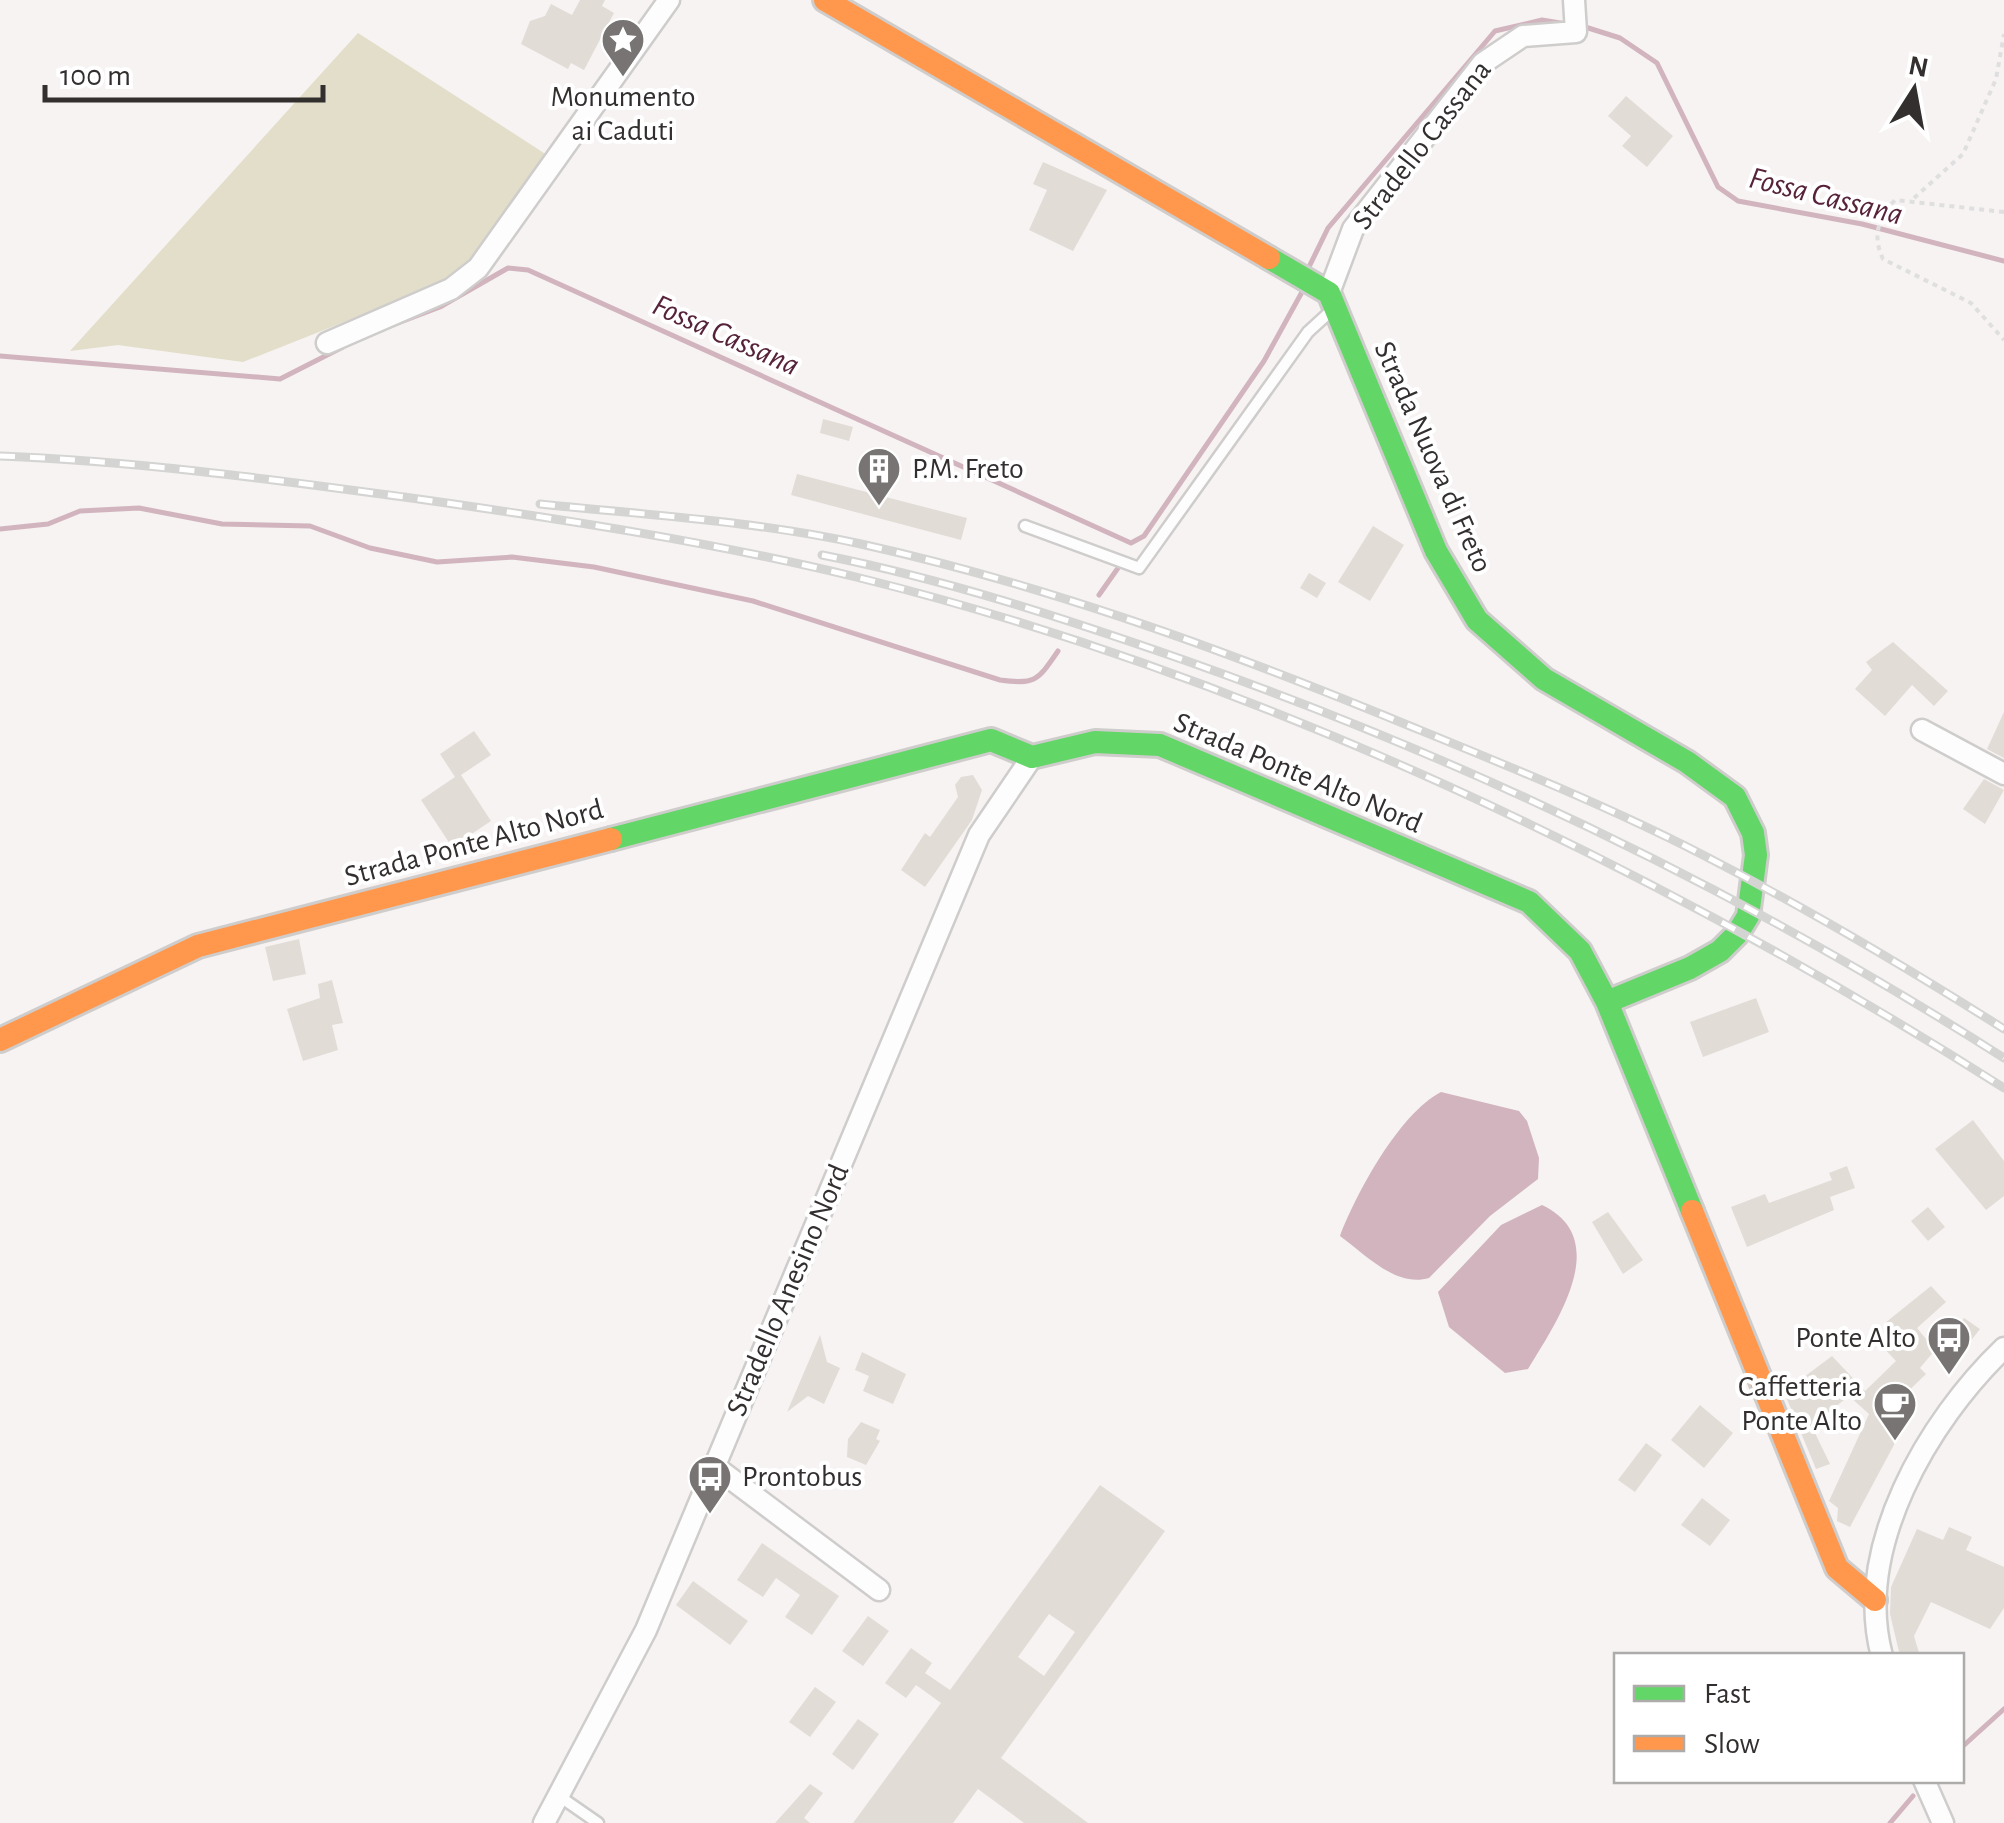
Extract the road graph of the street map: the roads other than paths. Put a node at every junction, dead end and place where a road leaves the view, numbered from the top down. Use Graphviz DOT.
graph roads {
  1 [pos="669,0"];
  2 [pos="825,0"];
  3 [pos="1574,0"];
  4 [pos="1331,301"];
  5 [pos="327,343"];
  6 [pos="1026,526"];
  7 [pos="1922,730"];
  8 [pos="1032,758"];
  9 [pos="2004,774"];
  10 [pos="1607,1002"];
  11 [pos="0,1040"];
  12 [pos="2004,1348"];
  13 [pos="714,1466"];
  14 [pos="879,1590"];
  15 [pos="1875,1600"];
  16 [pos="1882,1653"];
  17 [pos="1925,1783"];
  18 [pos="560,1796"];
  19 [pos="544,1823"];
  20 [pos="598,1823"];
  21 [pos="1944,1823"];
  1 -- 5 [label="street"];
  2 -- 4 [label="street"];
  3 -- 4 [label="street, Stradello Cassana"];
  4 -- 6 [label="lane"];
  4 -- 10 [label="street, Strada Nuova di Freto"];
  7 -- 9 [label="street"];
  8 -- 10 [label="street, Strada Ponte Alto Nord"];
  8 -- 11 [label="street, Strada Ponte Alto Nord"];
  8 -- 13 [label="street, Stradello Anesino Nord"];
  10 -- 15 [label="street, Strada Ponte Alto Nord"];
  12 -- 15 [label="street"];
  13 -- 14 [label="street"];
  13 -- 18 [label="street, Stradello Anesino Nord"];
  15 -- 16 [label="street"];
  17 -- 21 [label="street"];
  18 -- 19 [label="street, Stradello Anesino Nord"];
  18 -- 20 [label="lane"];
}
